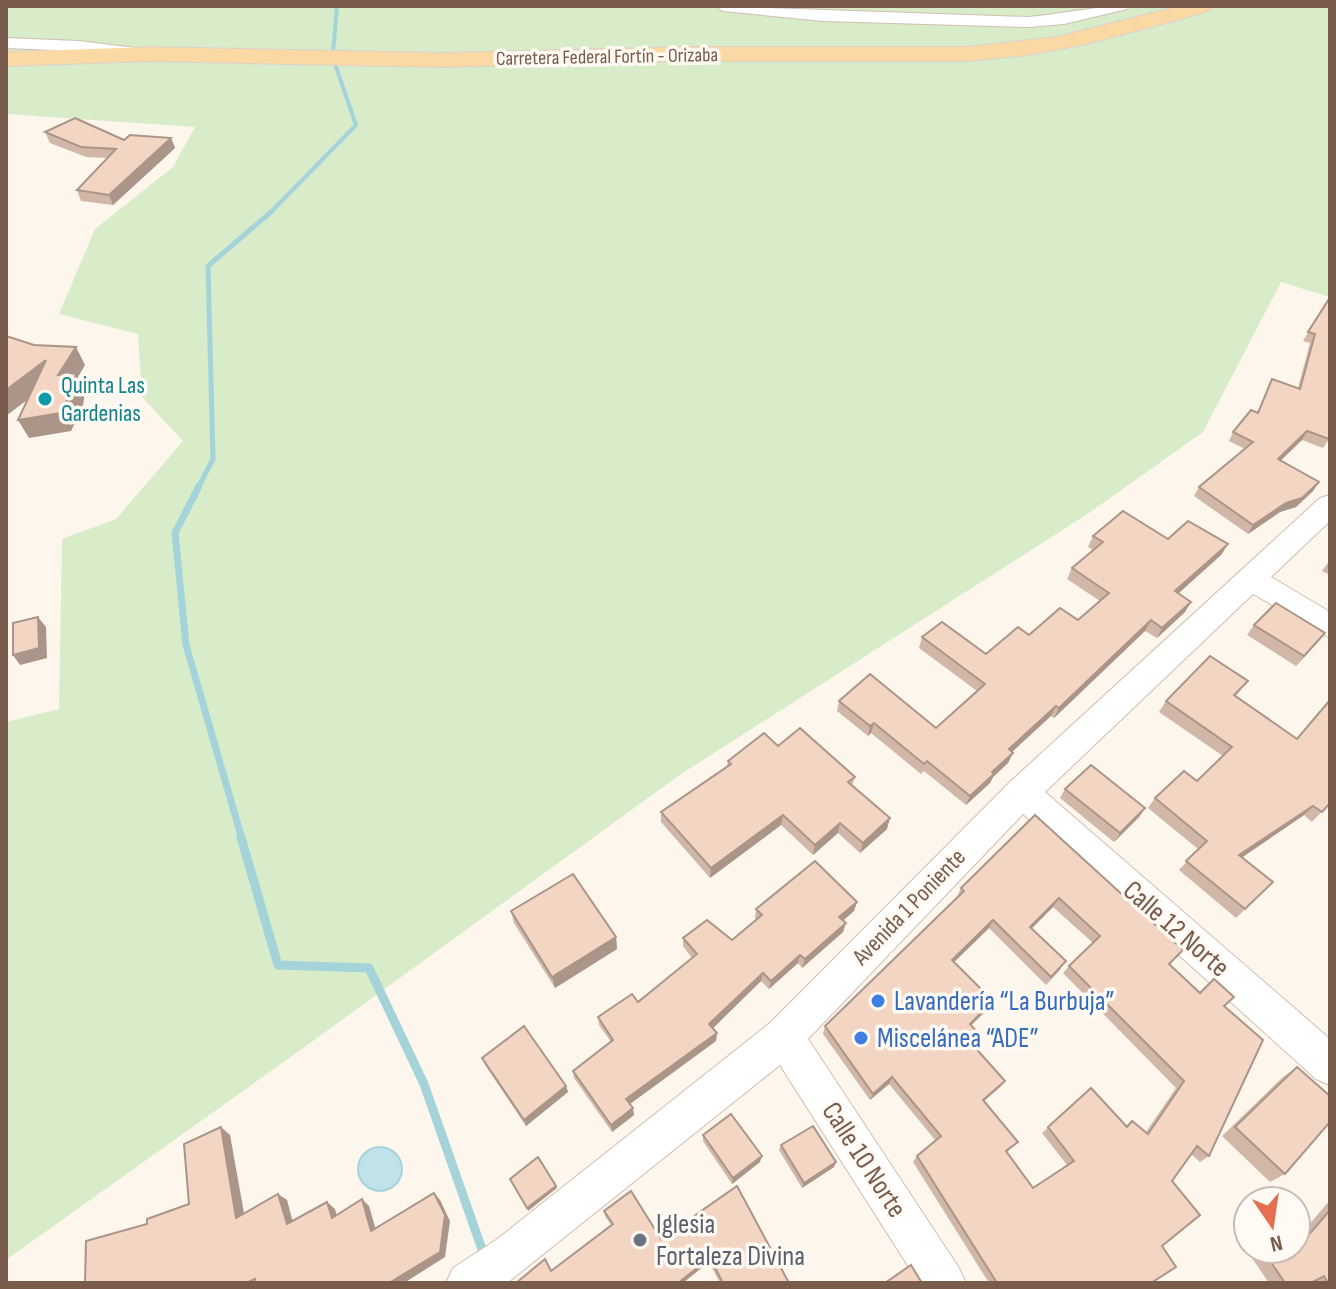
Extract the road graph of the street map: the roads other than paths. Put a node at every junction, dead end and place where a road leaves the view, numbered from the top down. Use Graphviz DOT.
graph roads {
  1 [pos="723,6"];
  2 [pos="1121,6"];
  3 [pos="1203,6"];
  4 [pos="6,43"];
  5 [pos="150,54"];
  6 [pos="6,59"];
  7 [pos="1330,505"];
  8 [pos="1252,579"];
  9 [pos="1330,626"];
  10 [pos="1022,792"];
  11 [pos="784,1037"];
  12 [pos="1330,1065"];
  13 [pos="469,1282"];
  14 [pos="944,1283"];
  1 -- 2 [label="street"];
  3 -- 5 [label="main road, Carretera Federal Fortín - Orizaba"];
  4 -- 5 [label="street"];
  5 -- 6 [label="main road, Carretera Federal Fortín - Orizaba"];
  7 -- 8 [label="street, Avenida 1 Poniente"];
  8 -- 9 [label="street"];
  8 -- 10 [label="street, Avenida 1 Poniente"];
  10 -- 11 [label="street, Avenida 1 Poniente"];
  10 -- 12 [label="street, Calle 12 Norte"];
  11 -- 13 [label="street, Avenida 1 Poniente"];
  11 -- 14 [label="street, Calle 10 Norte"];
}
